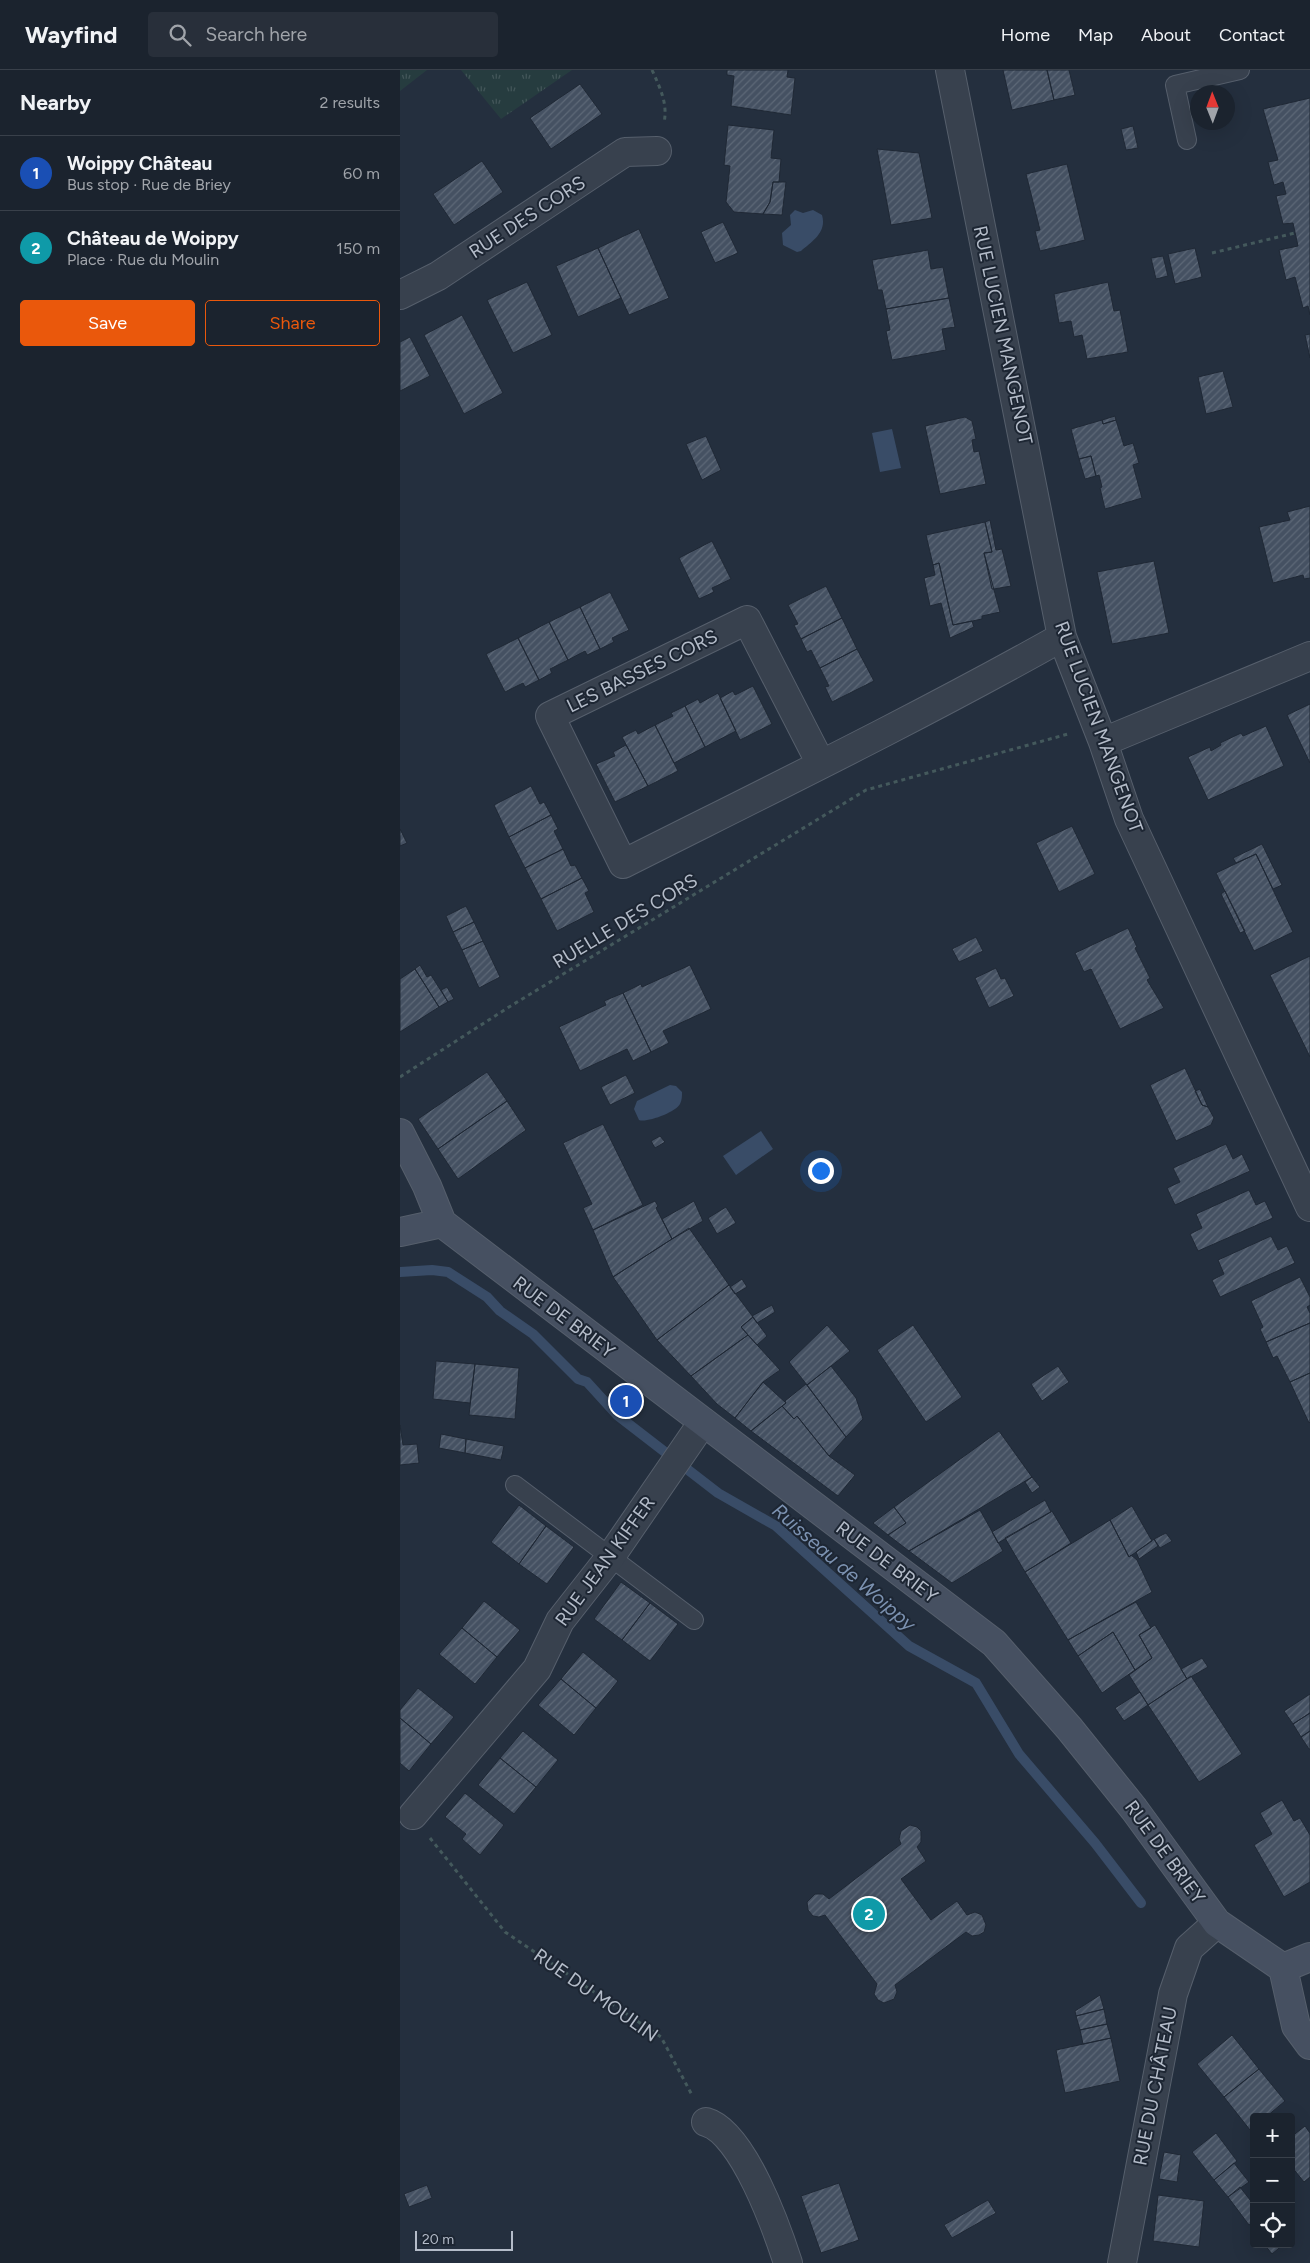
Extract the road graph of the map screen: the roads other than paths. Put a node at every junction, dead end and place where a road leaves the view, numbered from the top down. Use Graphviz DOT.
graph roads {
  1 [pos="950,70"];
  2 [pos="1240,70"];
  3 [pos="1186,140"];
  4 [pos="657,151"];
  5 [pos="400,295"];
  6 [pos="1062,637"];
  7 [pos="1310,656"];
  8 [pos="1100,734"];
  9 [pos="821,764"];
  10 [pos="400,1133"];
  11 [pos="1310,1207"];
  12 [pos="442,1223"];
  13 [pos="400,1232"];
  14 [pos="703,1422"];
  15 [pos="515,1485"];
  16 [pos="611,1556"];
  17 [pos="694,1620"];
  18 [pos="413,1816"];
  19 [pos="1217,1923"];
  20 [pos="1310,1956"];
  21 [pos="1284,1968"];
  22 [pos="1310,2044"];
  23 [pos="706,2122"];
  24 [pos="788,2263"];
  25 [pos="1122,2263"];
  1 -- 6 [label="street, RUE LUCIEN MANGENOT"];
  2 -- 3 [label="lane"];
  4 -- 5 [label="street, RUE DES CORS"];
  6 -- 8 [label="street, RUE LUCIEN MANGENOT"];
  6 -- 9 [label="street, LES BASSES CORS"];
  7 -- 8 [label="street"];
  8 -- 11 [label="street, RUE LUCIEN MANGENOT"];
  9 -- 9 [label="street, LES BASSES CORS"];
  10 -- 12 [label="street"];
  12 -- 13 [label="street"];
  12 -- 14 [label="street, RUE DE BRIEY"];
  14 -- 16 [label="street, RUE JEAN KIFFER"];
  14 -- 19 [label="street, RUE DE BRIEY"];
  15 -- 16 [label="lane"];
  16 -- 17 [label="lane"];
  16 -- 18 [label="street, RUE JEAN KIFFER"];
  19 -- 21 [label="street, RUE DE BRIEY"];
  19 -- 25 [label="street, RUE DU CHÂTEAU"];
  20 -- 21 [label="street"];
  21 -- 22 [label="street"];
  23 -- 24 [label="street"];
}
